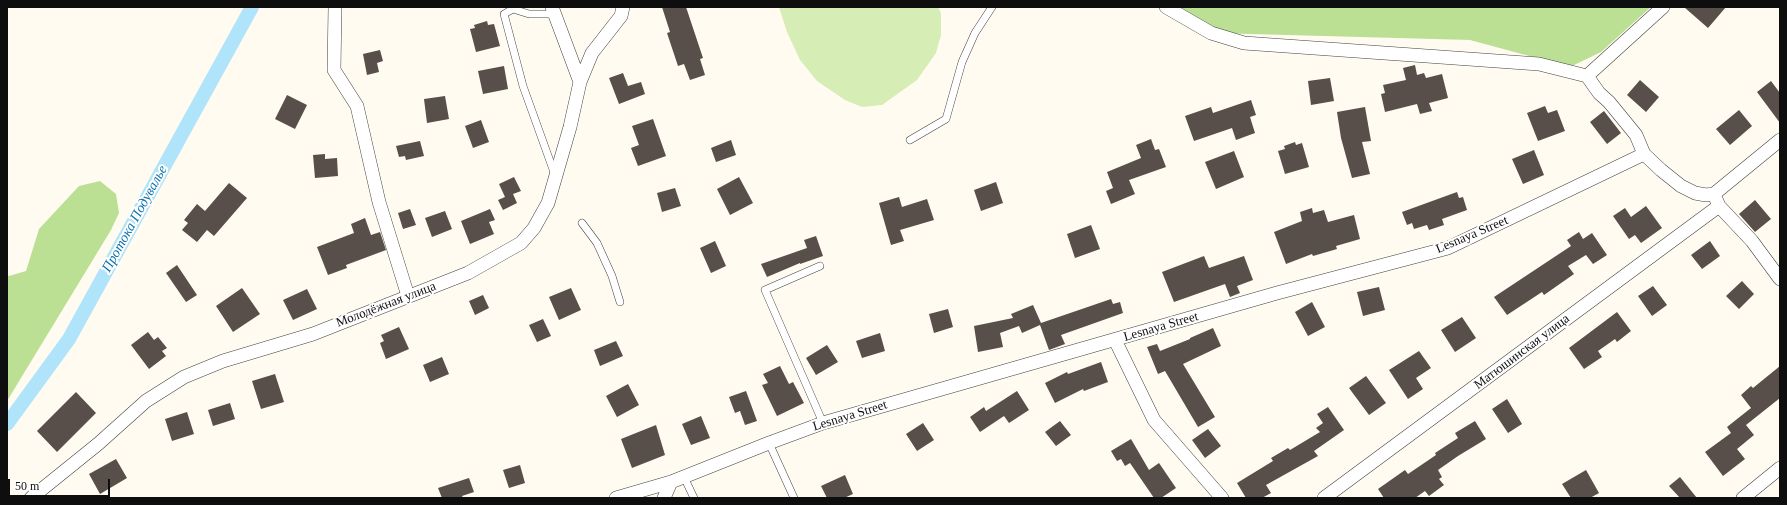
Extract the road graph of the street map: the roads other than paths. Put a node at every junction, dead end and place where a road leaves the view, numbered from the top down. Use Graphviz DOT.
graph roads {
  1 [pos="335,7"];
  2 [pos="623,7"];
  3 [pos="992,7"];
  4 [pos="1166,7"];
  5 [pos="1663,7"];
  6 [pos="552,11"];
  7 [pos="1587,76"];
  8 [pos="580,82"];
  9 [pos="910,140"];
  10 [pos="1780,140"];
  11 [pos="1644,154"];
  12 [pos="556,176"];
  13 [pos="1717,200"];
  14 [pos="582,223"];
  15 [pos="820,266"];
  16 [pos="1780,279"];
  17 [pos="408,296"];
  18 [pos="620,302"];
  19 [pos="1115,340"];
  20 [pos="823,424"];
  21 [pos="769,443"];
  22 [pos="1780,468"];
  23 [pos="684,477"];
  24 [pos="671,482"];
  25 [pos="31,498"];
  26 [pos="616,498"];
  27 [pos="664,498"];
  28 [pos="694,498"];
  29 [pos="794,498"];
  30 [pos="1222,498"];
  31 [pos="1324,498"];
  32 [pos="1743,498"];
  1 -- 17 [label="street"];
  2 -- 8 [label="street, Молодёжная улица"];
  3 -- 9 [label="lane"];
  4 -- 7 [label="street"];
  5 -- 7 [label="street"];
  6 -- 8 [label="street"];
  6 -- 12 [label="lane"];
  7 -- 11 [label="street"];
  8 -- 12 [label="street, Молодёжная улица"];
  10 -- 13 [label="street, Матюшинская улица"];
  11 -- 13 [label="street"];
  11 -- 19 [label="street, Lesnaya Street"];
  12 -- 17 [label="street, Молодёжная улица"];
  13 -- 16 [label="street"];
  13 -- 31 [label="street, Матюшинская улица"];
  14 -- 18 [label="lane"];
  15 -- 20 [label="lane"];
  17 -- 25 [label="street, Молодёжная улица"];
  19 -- 20 [label="street, Lesnaya Street"];
  19 -- 30 [label="street"];
  20 -- 21 [label="street, Lesnaya Street"];
  21 -- 23 [label="street, Lesnaya Street"];
  21 -- 29 [label="lane"];
  22 -- 32 [label="street"];
  23 -- 24 [label="street, Lesnaya Street"];
  23 -- 28 [label="lane"];
  24 -- 26 [label="street, Lesnaya Street"];
  24 -- 27 [label="street"];
}
